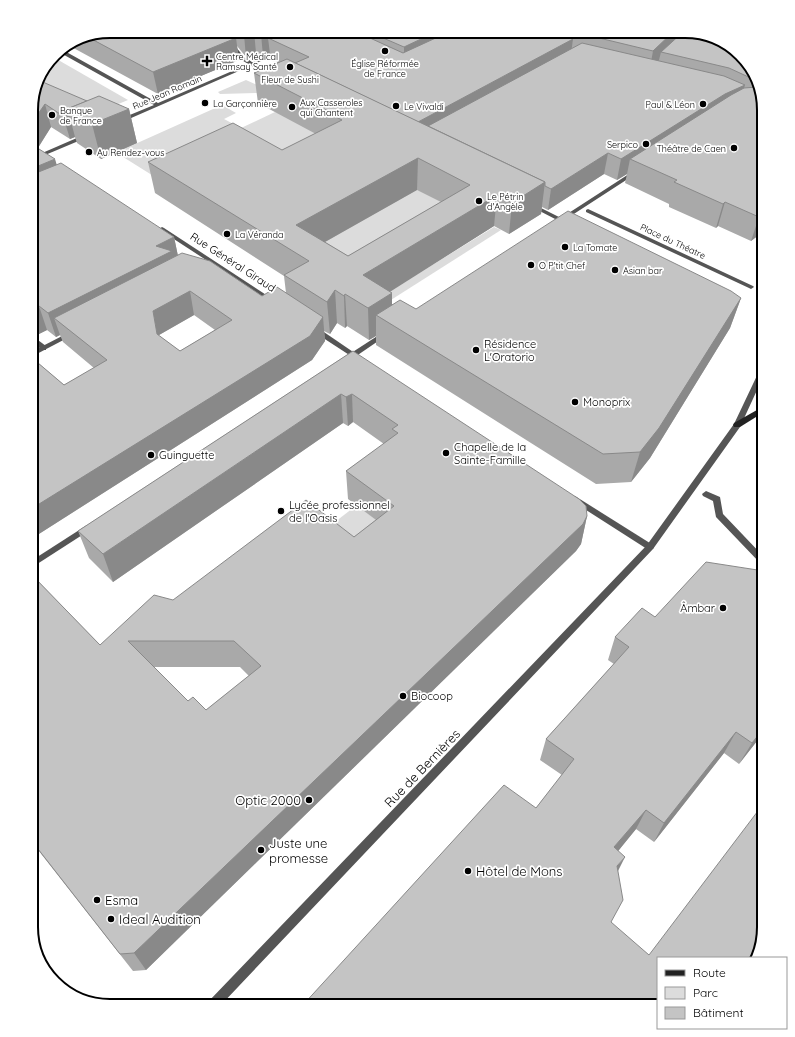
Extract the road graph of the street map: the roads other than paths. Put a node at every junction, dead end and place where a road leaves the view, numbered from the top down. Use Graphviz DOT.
graph roads {
  1 [pos="226,38"];
  2 [pos="287,50"];
  3 [pos="65,54"];
  4 [pos="252,65"];
  5 [pos="274,77"];
  6 [pos="158,105"];
  7 [pos="116,123"];
  8 [pos="89,135"];
  9 [pos="38,157"];
  10 [pos="637,171"];
  11 [pos="527,202"];
  12 [pos="588,211"];
  13 [pos="158,227"];
  14 [pos="211,261"];
  15 [pos="201,266"];
  16 [pos="751,287"];
  17 [pos="280,306"];
  18 [pos="308,325"];
  19 [pos="79,330"];
  20 [pos="388,333"];
  21 [pos="38,343"];
  22 [pos="44,348"];
  23 [pos="38,351"];
  24 [pos="354,354"];
  25 [pos="366,362"];
  26 [pos="340,364"];
  27 [pos="757,382"];
  28 [pos="757,413"];
  29 [pos="736,425"];
  30 [pos="706,494"];
  31 [pos="570,495"];
  32 [pos="94,523"];
  33 [pos="650,547"];
  34 [pos="757,555"];
  35 [pos="38,560"];
  36 [pos="219,999"];
  1 -- 4 [label="street"];
  2 -- 4 [label="street, Rue Jean Romain"];
  3 -- 6 [label="street"];
  4 -- 5 [label="street"];
  4 -- 6 [label="street, Rue Jean Romain"];
  6 -- 7 [label="street, Rue Jean Romain"];
  8 -- 9 [label="street"];
  10 -- 11 [label="street"];
  12 -- 16 [label="street, Place du Théatre"];
  13 -- 14 [label="street, Rue Général Giraud"];
  14 -- 15 [label="street"];
  14 -- 17 [label="street, Rue Général Giraud"];
  18 -- 24 [label="street"];
  19 -- 22 [label="street"];
  20 -- 24 [label="street"];
  21 -- 22 [label="street"];
  22 -- 23 [label="street"];
  24 -- 25 [label="street"];
  24 -- 26 [label="street"];
  27 -- 29 [label="street, Rue de Bernières"];
  28 -- 29 [label="main road"];
  29 -- 33 [label="street, Rue de Bernières"];
  30 -- 34 [label="street"];
  31 -- 33 [label="street"];
  32 -- 35 [label="street"];
  33 -- 36 [label="street, Rue de Bernières"];
}
